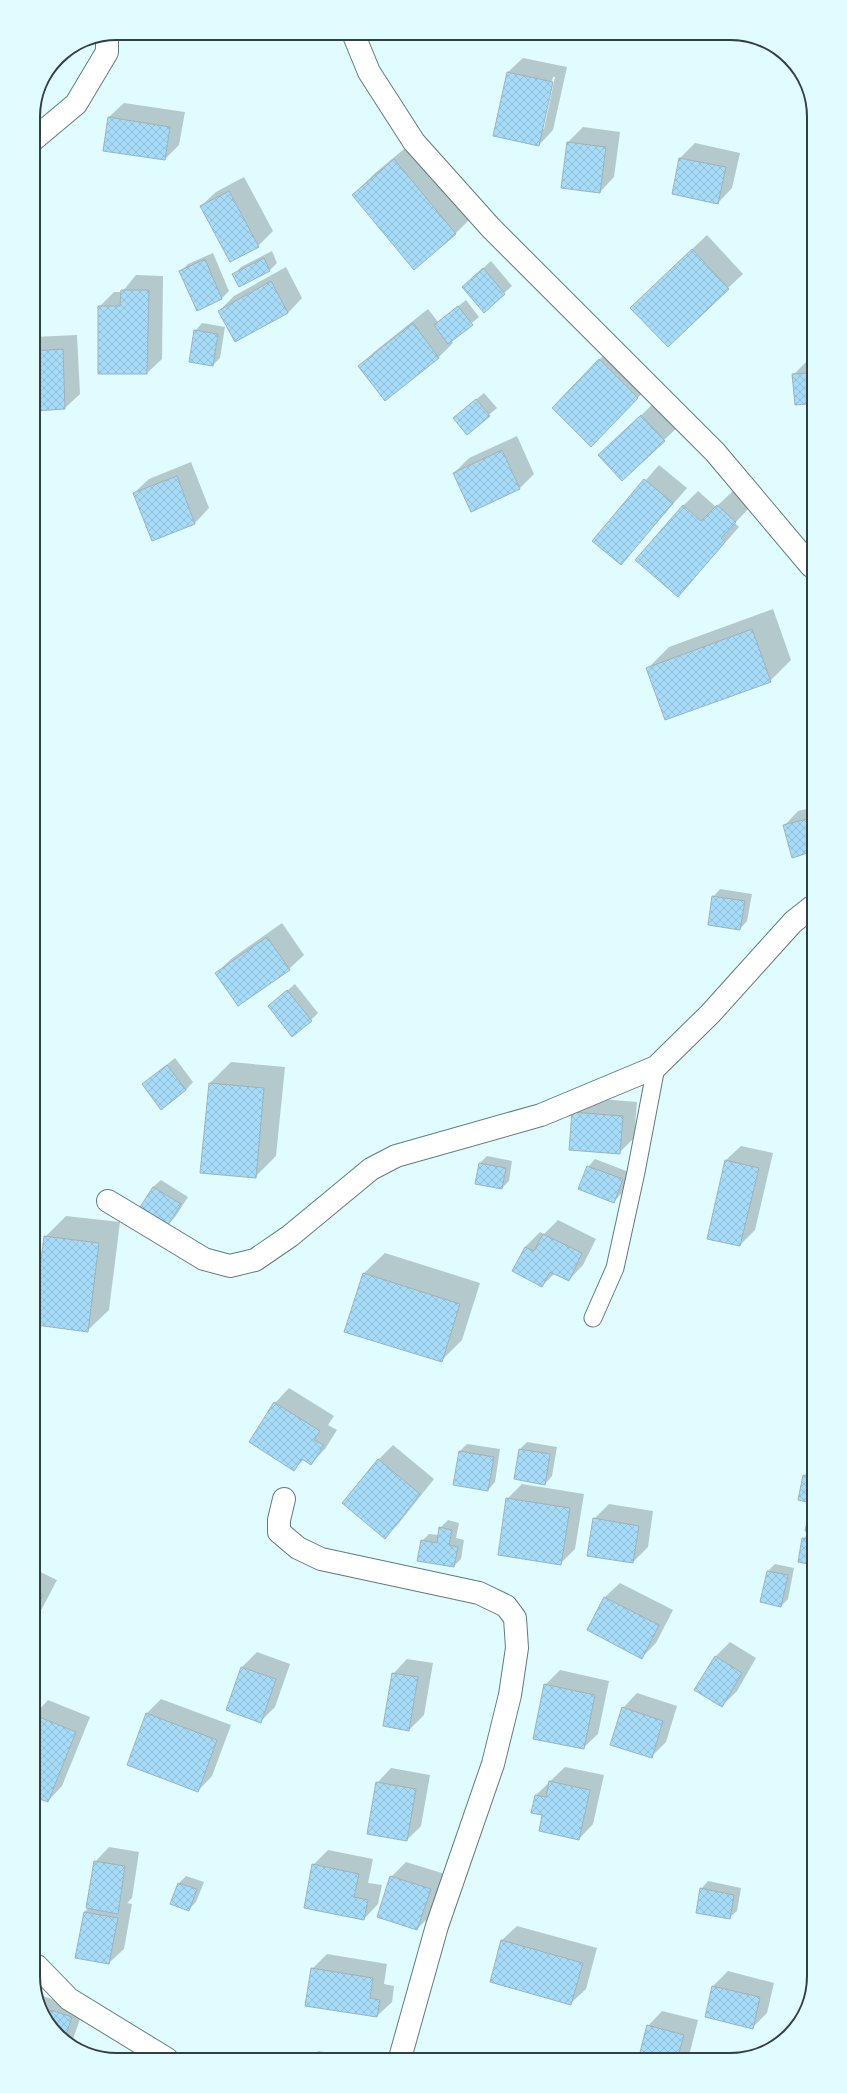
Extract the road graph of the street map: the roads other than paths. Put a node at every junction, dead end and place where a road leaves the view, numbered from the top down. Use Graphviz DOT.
graph roads {
  1 [pos="356,40"];
  2 [pos="106,41"];
  3 [pos="40,134"];
  4 [pos="807,561"];
  5 [pos="807,912"];
  6 [pos="656,1067"];
  7 [pos="108,1201"];
  8 [pos="593,1318"];
  9 [pos="284,1499"];
  10 [pos="40,1969"];
  11 [pos="156,2053"];
  12 [pos="401,2053"];
  1 -- 4 [label="street"];
  2 -- 3 [label="street"];
  5 -- 6 [label="street"];
  6 -- 7 [label="street"];
  6 -- 8 [label="lane"];
  9 -- 12 [label="street"];
  10 -- 11 [label="street"];
}
